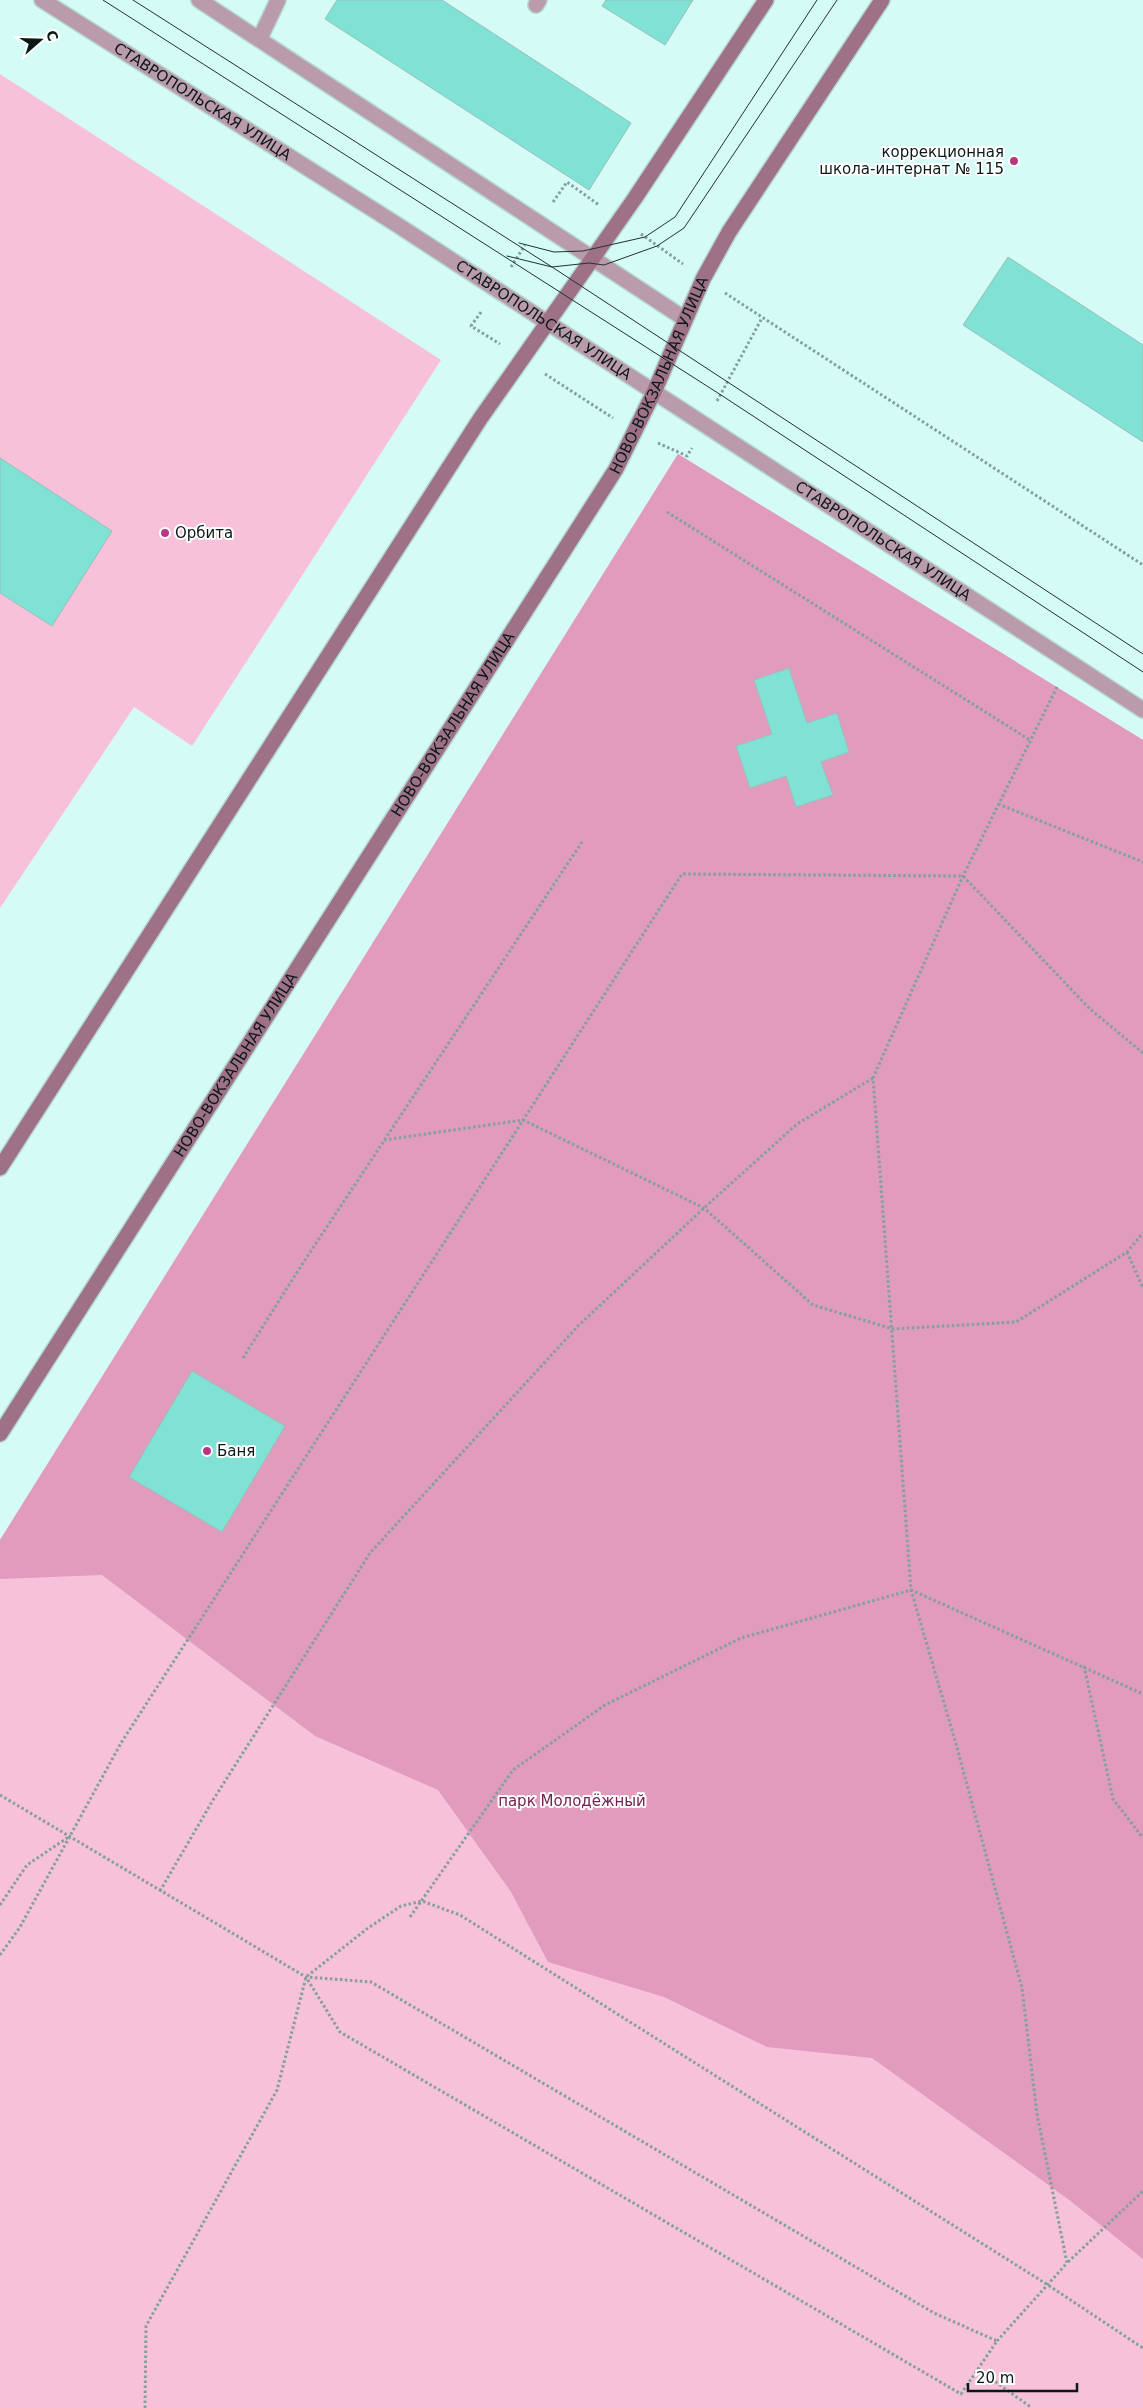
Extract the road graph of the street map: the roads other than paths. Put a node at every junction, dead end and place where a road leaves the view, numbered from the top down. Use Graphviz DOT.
graph roads {
  1 [pos="42,0"];
  2 [pos="199,0"];
  3 [pos="278,0"];
  4 [pos="766,0"];
  5 [pos="882,0"];
  6 [pos="260,38"];
  7 [pos="593,258"];
  8 [pos="685,319"];
  9 [pos="547,322"];
  10 [pos="654,392"];
  11 [pos="1143,710"];
  12 [pos="0,1168"];
  13 [pos="0,1434"];
  1 -- 9 [label="street, СТАВРОПОЛЬСКАЯ УЛИЦА"];
  2 -- 6 [label="street"];
  3 -- 6 [label="street"];
  4 -- 7 [label="main road"];
  5 -- 8 [label="main road, НОВО-ВОКЗАЛЬНАЯ УЛИЦА"];
  6 -- 7 [label="street"];
  7 -- 8 [label="street"];
  7 -- 9 [label="main road"];
  8 -- 10 [label="main road, НОВО-ВОКЗАЛЬНАЯ УЛИЦА"];
  9 -- 10 [label="street, СТАВРОПОЛЬСКАЯ УЛИЦА"];
  9 -- 12 [label="main road"];
  10 -- 11 [label="street, СТАВРОПОЛЬСКАЯ УЛИЦА"];
  10 -- 13 [label="main road, НОВО-ВОКЗАЛЬНАЯ УЛИЦА"];
}
